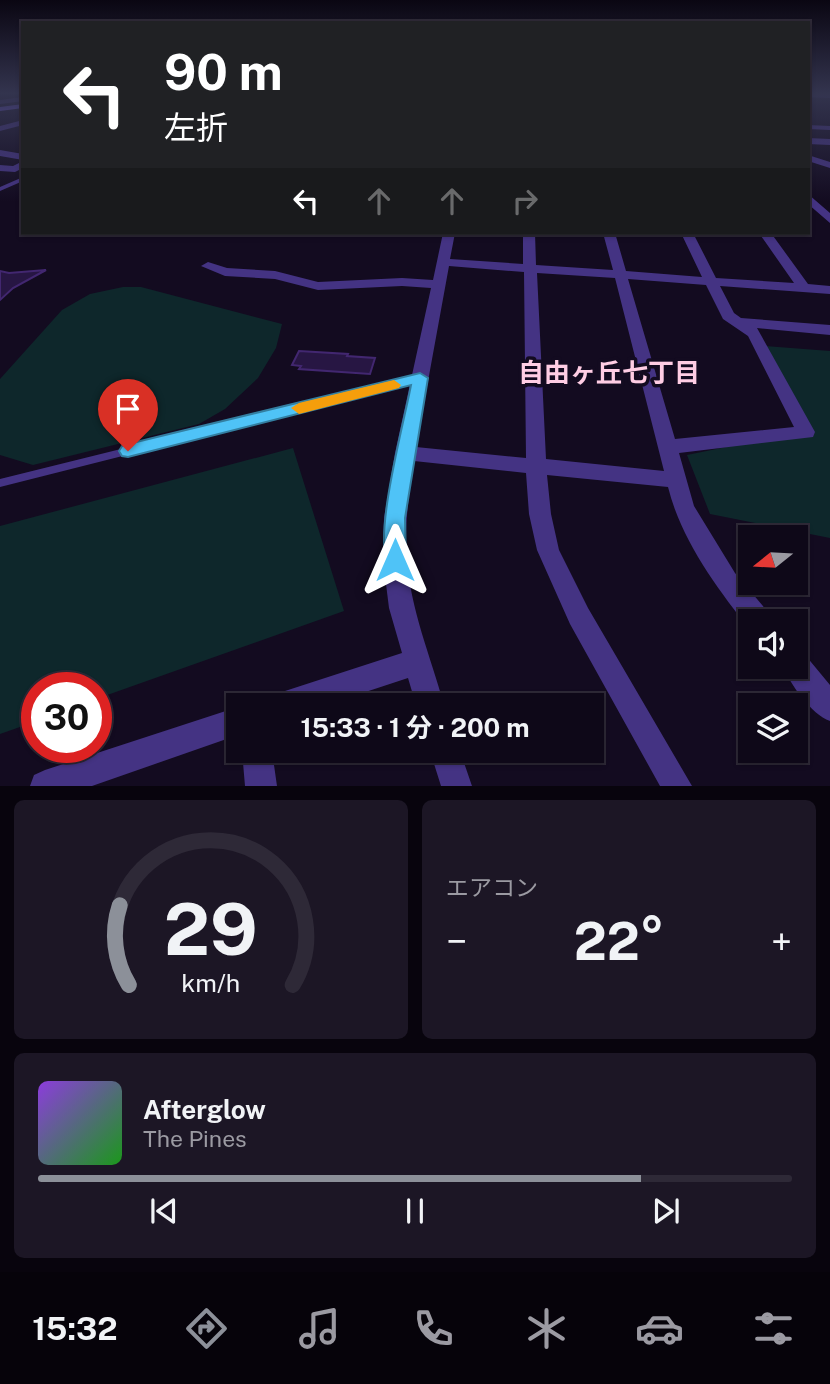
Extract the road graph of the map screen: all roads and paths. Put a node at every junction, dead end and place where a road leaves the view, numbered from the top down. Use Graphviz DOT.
graph roads {
  1 [pos="0,134"];
  2 [pos="11,136"];
  3 [pos="810,141"];
  4 [pos="830,142"];
  5 [pos="0,153"];
  6 [pos="21,157"];
  7 [pos="810,159"];
  8 [pos="21,165"];
  9 [pos="830,165"];
  10 [pos="0,168"];
  11 [pos="21,180"];
  12 [pos="0,189"];
  13 [pos="824,209"];
  14 [pos="830,220"];
  15 [pos="449,235"];
  16 [pos="530,235"];
  17 [pos="609,235"];
  18 [pos="688,235"];
  19 [pos="766,235"];
  20 [pos="443,262"];
  21 [pos="208,265"];
  22 [pos="531,268"];
  23 [pos="619,274"];
  24 [pos="710,280"];
  25 [pos="439,285"];
  26 [pos="804,288"];
  27 [pos="830,290"];
  28 [pos="740,322"];
  29 [pos="830,330"];
  30 [pos="420,378"];
  31 [pos="667,447"];
  32 [pos="405,453"];
  33 [pos="536,465"];
  34 [pos="675,480"];
  35 [pos="0,483"];
  36 [pos="749,609"];
  37 [pos="415,662"];
  38 [pos="807,679"];
  39 [pos="321,693"];
  40 [pos="426,693"];
  41 [pos="830,706"];
  42 [pos="226,725"];
  43 [pos="258,763"];
  44 [pos="449,763"];
  45 [pos="60,783"];
  46 [pos="261,786"];
  47 [pos="457,786"];
  48 [pos="677,786"];
  1 -- 2 [label="street"];
  3 -- 4 [label="street"];
  5 -- 6 [label="street"];
  7 -- 9 [label="street"];
  8 -- 10 [label="street"];
  11 -- 12 [label="lane"];
  13 -- 14 [label="street"];
  15 -- 20 [label="street"];
  16 -- 22 [label="street"];
  17 -- 23 [label="street"];
  18 -- 24 [label="street"];
  19 -- 26 [label="street"];
  20 -- 22 [label="street"];
  20 -- 25 [label="street"];
  21 -- 25 [label="street"];
  22 -- 23 [label="street"];
  22 -- 33 [label="street"];
  23 -- 24 [label="street"];
  23 -- 31 [label="street"];
  24 -- 26 [label="street"];
  24 -- 28 [label="street"];
  25 -- 30 [label="street"];
  26 -- 27 [label="street"];
  28 -- 29 [label="street"];
  28 -- 31 [label="street"];
  30 -- 32 [label="street"];
  30 -- 35 [label="lane"];
  31 -- 34 [label="street"];
  32 -- 33 [label="street"];
  32 -- 37 [label="street"];
  33 -- 34 [label="street"];
  33 -- 48 [label="street"];
  34 -- 36 [label="street"];
  37 -- 39 [label="street"];
  37 -- 40 [label="street"];
  38 -- 41 [label="street"];
  42 -- 45 [label="street"];
  43 -- 46 [label="street"];
  44 -- 47 [label="street"];
}
